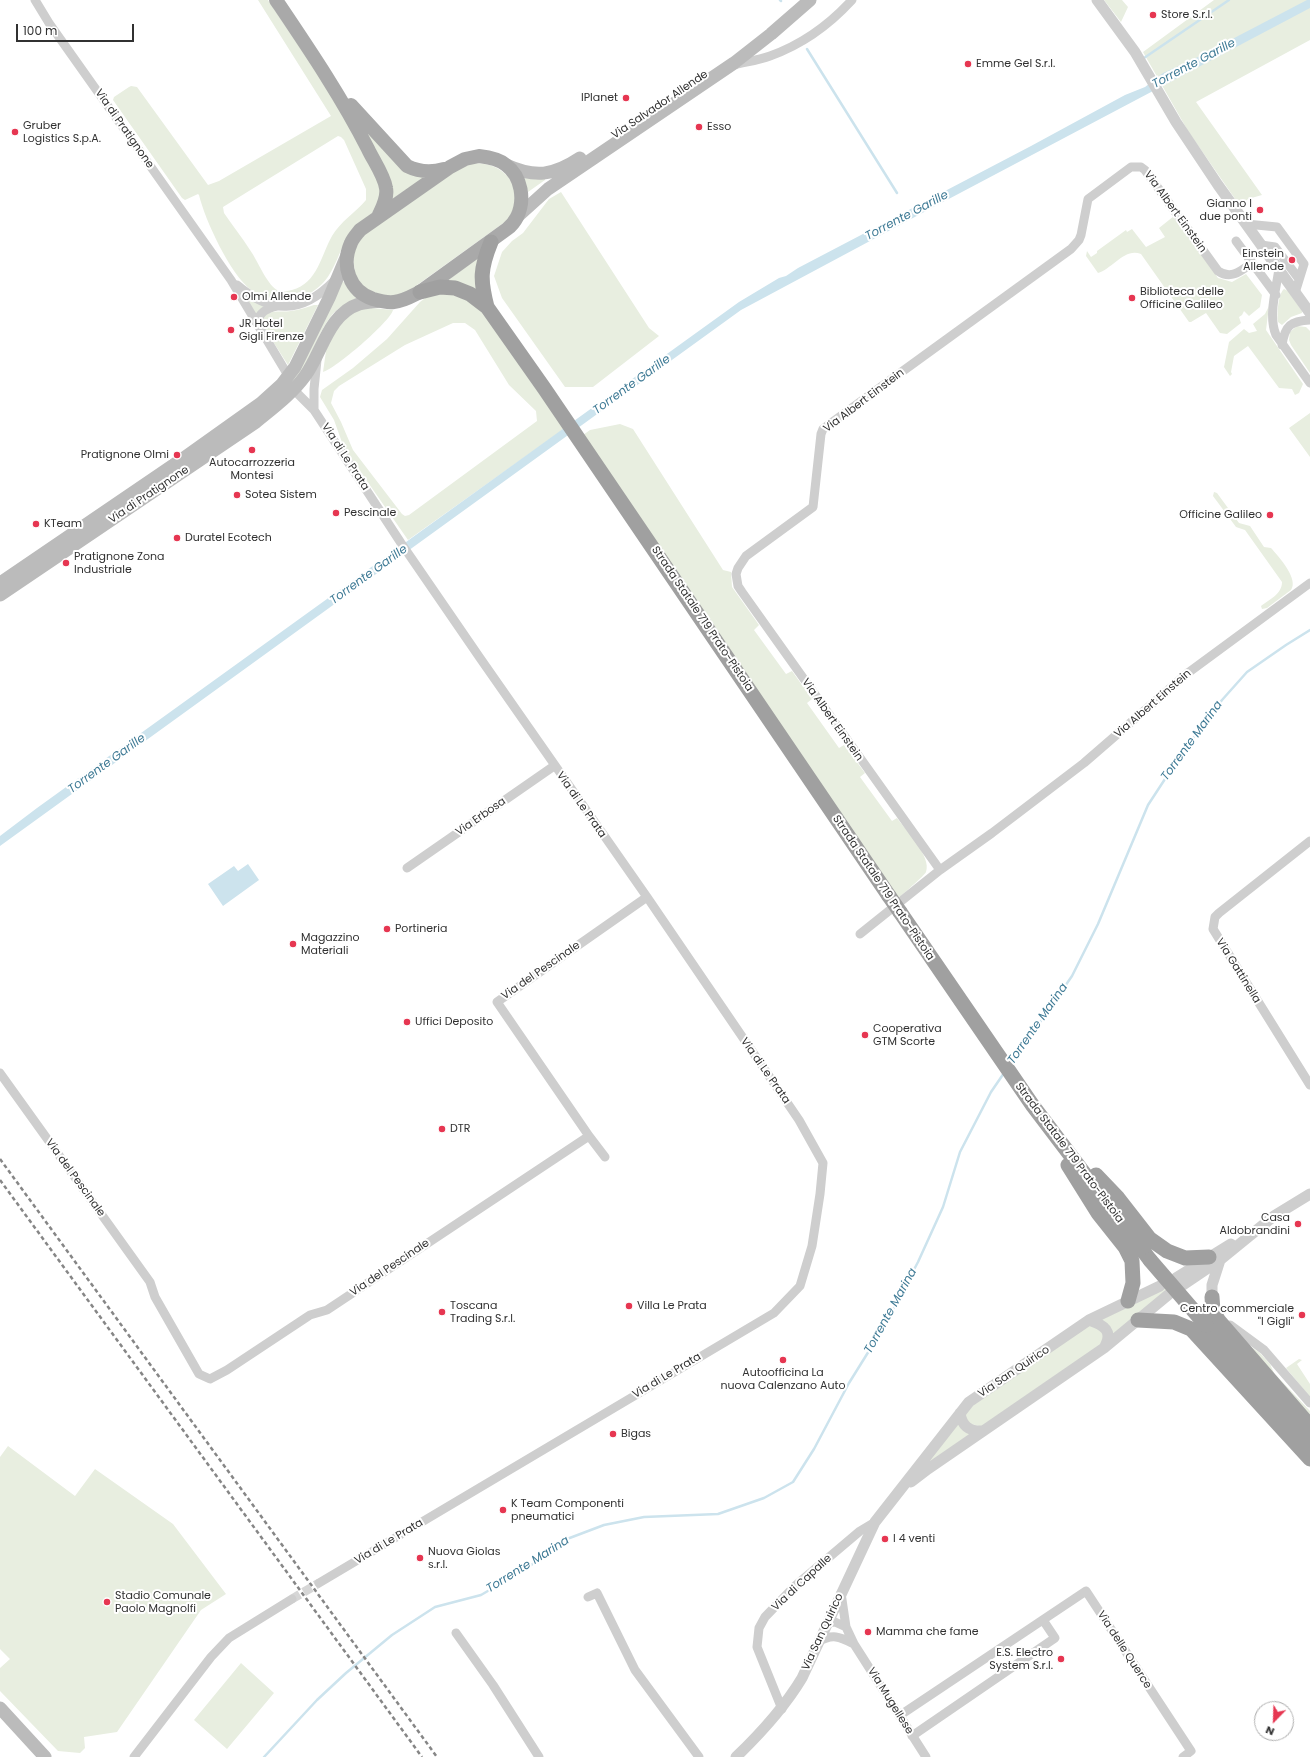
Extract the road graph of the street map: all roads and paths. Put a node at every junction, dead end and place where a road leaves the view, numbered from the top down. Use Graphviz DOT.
graph roads {
  1 [pos="36,0"];
  2 [pos="276,0"];
  3 [pos="799,0"];
  4 [pos="810,0"];
  5 [pos="852,0"];
  6 [pos="1097,0"];
  7 [pos="730,66"];
  8 [pos="332,83"];
  9 [pos="506,165"];
  10 [pos="450,167"];
  11 [pos="378,217"];
  12 [pos="517,217"];
  13 [pos="1246,224"];
  14 [pos="1236,240"];
  15 [pos="491,242"];
  16 [pos="1261,245"];
  17 [pos="347,254"];
  18 [pos="1252,263"];
  19 [pos="1279,269"];
  20 [pos="339,275"];
  21 [pos="1299,278"];
  22 [pos="231,280"];
  23 [pos="420,292"];
  24 [pos="1295,293"];
  25 [pos="1276,295"];
  26 [pos="380,301"];
  27 [pos="279,306"];
  28 [pos="487,308"];
  29 [pos="1308,309"];
  30 [pos="1310,320"];
  31 [pos="257,322"];
  32 [pos="1282,344"];
  33 [pos="318,353"];
  34 [pos="289,377"];
  35 [pos="1310,383"];
  36 [pos="294,390"];
  37 [pos="314,410"];
  38 [pos="0,583"];
  39 [pos="1310,583"];
  40 [pos="0,596"];
  41 [pos="554,766"];
  42 [pos="1310,841"];
  43 [pos="407,868"];
  44 [pos="940,870"];
  45 [pos="647,897"];
  46 [pos="860,934"];
  47 [pos="0,1074"];
  48 [pos="1310,1085"];
  49 [pos="1034,1107"];
  50 [pos="589,1136"];
  51 [pos="604,1157"];
  52 [pos="1310,1194"];
  53 [pos="1214,1259"];
  54 [pos="1180,1282"];
  55 [pos="1160,1286"];
  56 [pos="1168,1295"];
  57 [pos="1212,1297"];
  58 [pos="1128,1301"];
  59 [pos="1088,1320"];
  60 [pos="1138,1320"];
  61 [pos="1104,1348"];
  62 [pos="1310,1403"];
  63 [pos="960,1413"];
  64 [pos="1310,1426"];
  65 [pos="981,1431"];
  66 [pos="1310,1445"];
  67 [pos="1310,1459"];
  68 [pos="898,1493"];
  69 [pos="875,1522"];
  70 [pos="319,1583"];
  71 [pos="841,1592"];
  72 [pos="588,1597"];
  73 [pos="292,1599"];
  74 [pos="1043,1620"];
  75 [pos="827,1623"];
  76 [pos="846,1627"];
  77 [pos="456,1633"];
  78 [pos="840,1636"];
  79 [pos="818,1642"];
  80 [pos="854,1644"];
  81 [pos="0,1708"];
  82 [pos="782,1709"];
  83 [pos="899,1716"];
  84 [pos="912,1736"];
  85 [pos="45,1757"];
  86 [pos="134,1757"];
  87 [pos="539,1757"];
  88 [pos="699,1757"];
  89 [pos="736,1757"];
  90 [pos="926,1757"];
  91 [pos="1182,1757"];
  1 -- 22 [label="street, Via di Pratignone"];
  2 -- 8 [label="main road"];
  3 -- 9 [label="main road, Via Salvador Allende"];
  4 -- 7 [label="main road, Via Salvador Allende"];
  5 -- 7 [label="street, Via Salvador Allende"];
  6 -- 13 [label="street"];
  7 -- 12 [label="main road, Via Salvador Allende"];
  8 -- 10 [label="main road"];
  8 -- 11 [label="main road"];
  9 -- 10 [label="main road, Via Salvador Allende"];
  9 -- 12 [label="main road, Via Salvador Allende"];
  10 -- 11 [label="main road, Via Salvador Allende"];
  11 -- 17 [label="main road, Via Salvador Allende"];
  12 -- 15 [label="main road, Via Salvador Allende"];
  13 -- 16 [label="street"];
  13 -- 21 [label="street"];
  14 -- 18 [label="street"];
  15 -- 23 [label="main road, Via Salvador Allende"];
  15 -- 28 [label="highway"];
  16 -- 19 [label="street"];
  16 -- 21 [label="street"];
  17 -- 20 [label="main road, Via Salvador Allende"];
  17 -- 26 [label="main road, Via Salvador Allende"];
  18 -- 25 [label="street"];
  18 -- 44 [label="street, Via Albert Einstein"];
  19 -- 24 [label="street"];
  19 -- 25 [label="street"];
  20 -- 27 [label="street"];
  20 -- 34 [label="main road, Via Salvador Allende"];
  21 -- 24 [label="street"];
  22 -- 27 [label="street"];
  22 -- 31 [label="street, Via di Pratignone"];
  23 -- 26 [label="main road, Via Salvador Allende"];
  23 -- 28 [label="highway"];
  24 -- 29 [label="street"];
  25 -- 32 [label="street"];
  26 -- 33 [label="main road, Via Salvador Allende"];
  27 -- 31 [label="street"];
  28 -- 49 [label="highway, Strada Statale 719 Prato-Pistoia, bridge"];
  30 -- 32 [label="street"];
  31 -- 34 [label="street, Via di Pratignone"];
  32 -- 35 [label="street"];
  33 -- 36 [label="main road, Via Salvador Allende"];
  33 -- 37 [label="street"];
  34 -- 38 [label="main road, Via di Pratignone"];
  36 -- 37 [label="street, Via di Le Prata"];
  36 -- 40 [label="main road, Via di Pratignone"];
  37 -- 41 [label="street, Via di Le Prata"];
  39 -- 44 [label="street, Via Albert Einstein"];
  41 -- 43 [label="street, Via Erbosa"];
  41 -- 45 [label="street, Via di Le Prata"];
  42 -- 48 [label="street, Via Gattinella"];
  44 -- 46 [label="street, Via Albert Einstein"];
  45 -- 50 [label="street, Via del Pescinale"];
  45 -- 70 [label="street, Via di Le Prata"];
  47 -- 50 [label="street, Via del Pescinale"];
  49 -- 53 [label="highway"];
  49 -- 58 [label="highway"];
  49 -- 66 [label="highway, Strada Statale 719 Prato-Pistoia, bridge"];
  50 -- 51 [label="street"];
  52 -- 53 [label="street"];
  53 -- 54 [label="street"];
  53 -- 57 [label="street"];
  55 -- 58 [label="street, Via San Quirico"];
  56 -- 60 [label="street, Via San Quirico"];
  57 -- 62 [label="street"];
  57 -- 64 [label="highway"];
  58 -- 59 [label="street, Via San Quirico"];
  59 -- 61 [label="street"];
  59 -- 63 [label="street, Via San Quirico"];
  60 -- 61 [label="street, Via San Quirico"];
  60 -- 67 [label="highway"];
  61 -- 65 [label="street, Via San Quirico"];
  63 -- 65 [label="street"];
  63 -- 68 [label="street, Via San Quirico"];
  65 -- 68 [label="street, Via San Quirico"];
  68 -- 69 [label="street, Via San Quirico"];
  69 -- 71 [label="street, Via San Quirico"];
  69 -- 82 [label="street, Via di Capalle"];
  71 -- 75 [label="street, Via San Quirico"];
  71 -- 76 [label="street, Via Mugellese"];
  72 -- 88 [label="street"];
  73 -- 86 [label="street"];
  74 -- 83 [label="street, Via delle Querce"];
  74 -- 84 [label="street"];
  74 -- 91 [label="street, Via delle Querce"];
  75 -- 76 [label="street"];
  75 -- 78 [label="street, Via Mugellese"];
  75 -- 79 [label="street, Via San Quirico"];
  76 -- 80 [label="street, Via Mugellese"];
  77 -- 87 [label="street"];
  78 -- 79 [label="street"];
  78 -- 80 [label="street, Via Mugellese"];
  79 -- 82 [label="street, Via San Quirico"];
  80 -- 83 [label="street, Via Mugellese"];
  81 -- 85 [label="main road"];
  82 -- 89 [label="street"];
  83 -- 84 [label="street, Via Mugellese"];
  84 -- 90 [label="street, Via Mugellese"];
}
